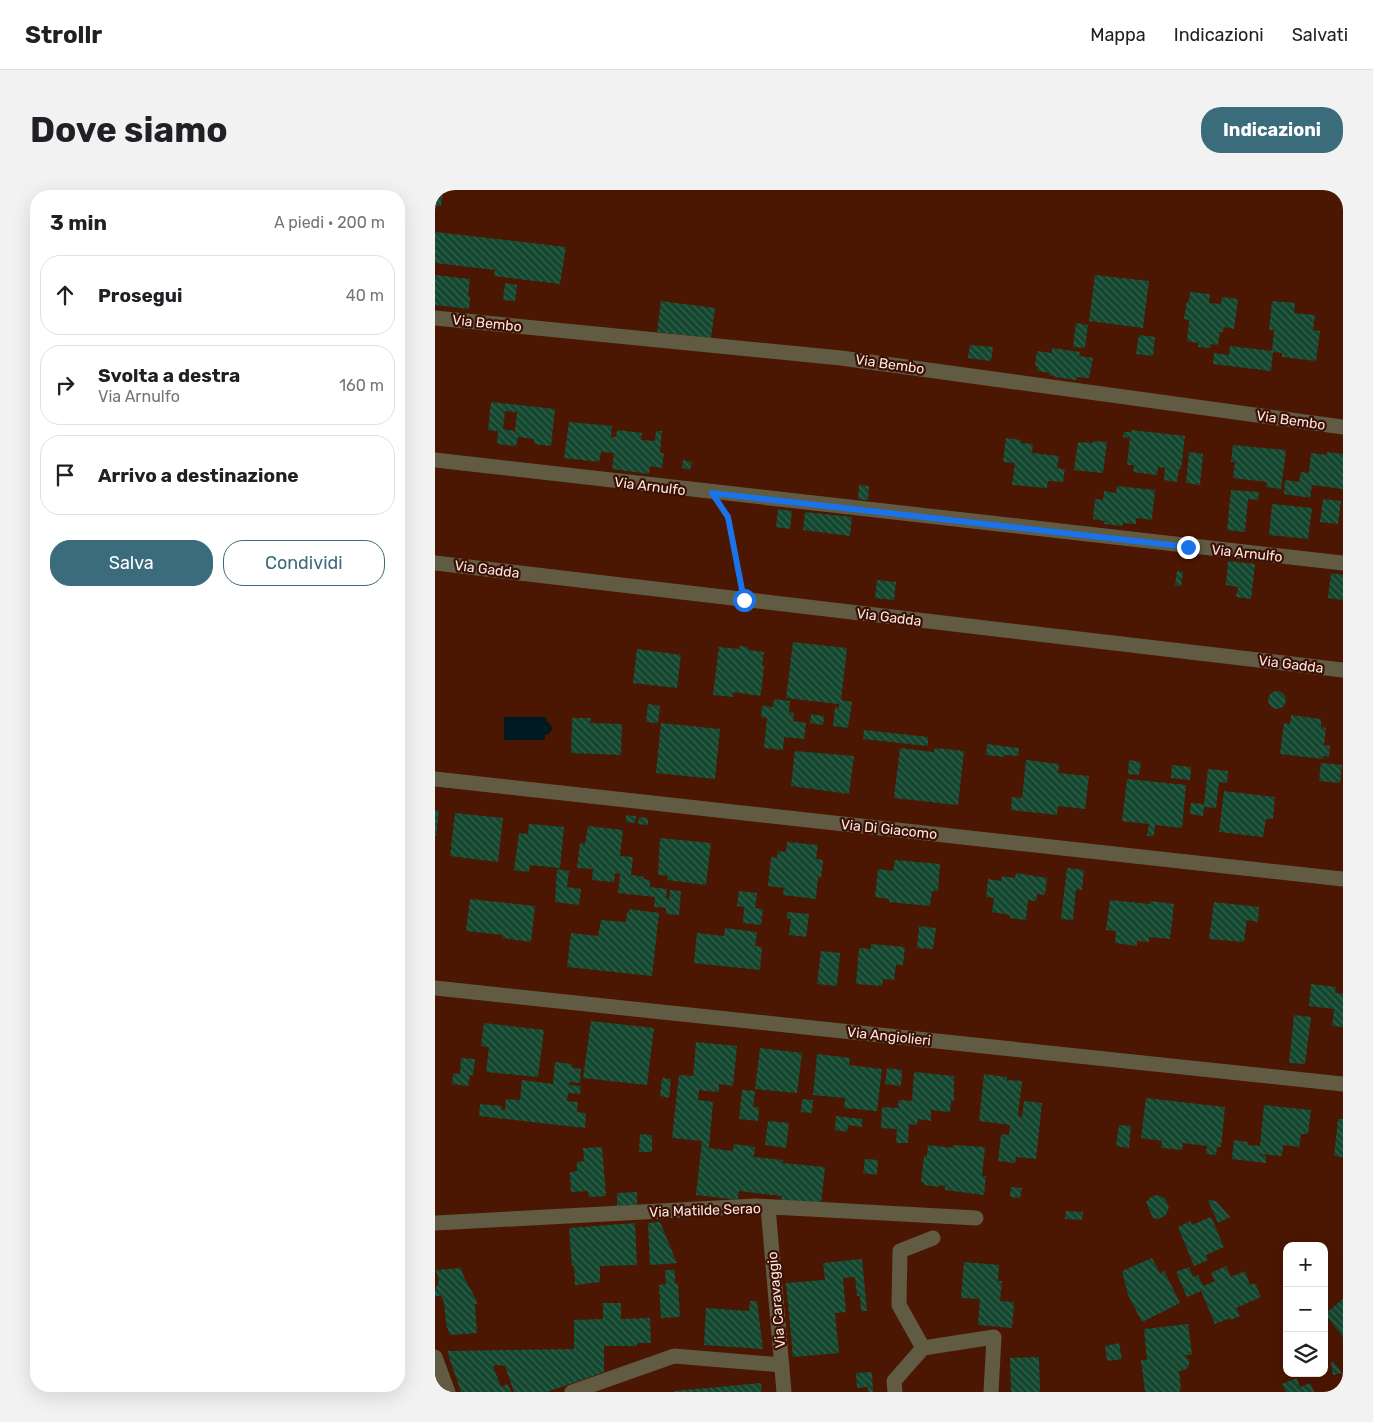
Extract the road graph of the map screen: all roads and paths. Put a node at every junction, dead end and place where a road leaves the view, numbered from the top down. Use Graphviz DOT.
graph roads {
  1 [pos="435,318"];
  2 [pos="1343,427"];
  3 [pos="435,460"];
  4 [pos="712,493"];
  5 [pos="435,563"];
  6 [pos="1343,563"];
  7 [pos="744,600"];
  8 [pos="1343,670"];
  9 [pos="435,779"];
  10 [pos="1343,879"];
  11 [pos="435,988"];
  12 [pos="1343,1084"];
  13 [pos="768,1207"];
  14 [pos="976,1218"];
  15 [pos="435,1224"];
  16 [pos="933,1238"];
  17 [pos="923,1348"];
  18 [pos="435,1357"];
  19 [pos="782,1365"];
  20 [pos="448,1392"];
  21 [pos="572,1392"];
  22 [pos="784,1392"];
  23 [pos="895,1392"];
  24 [pos="991,1392"];
  1 -- 2 [label="street, Via Bembo"];
  3 -- 4 [label="street, Via Arnulfo"];
  4 -- 6 [label="street, Via Arnulfo"];
  4 -- 7 [label="path"];
  5 -- 7 [label="street, Via Gadda"];
  7 -- 8 [label="street, Via Gadda"];
  9 -- 10 [label="street, Via Di Giacomo"];
  11 -- 12 [label="street, Via Angiolieri"];
  13 -- 14 [label="street, Via Matilde Serao"];
  13 -- 15 [label="street, Via Matilde Serao"];
  13 -- 19 [label="street, Via Caravaggio"];
  16 -- 17 [label="street"];
  17 -- 23 [label="street"];
  17 -- 24 [label="street"];
  18 -- 20 [label="street"];
  19 -- 21 [label="street"];
  19 -- 22 [label="street, Via Caravaggio"];
}
